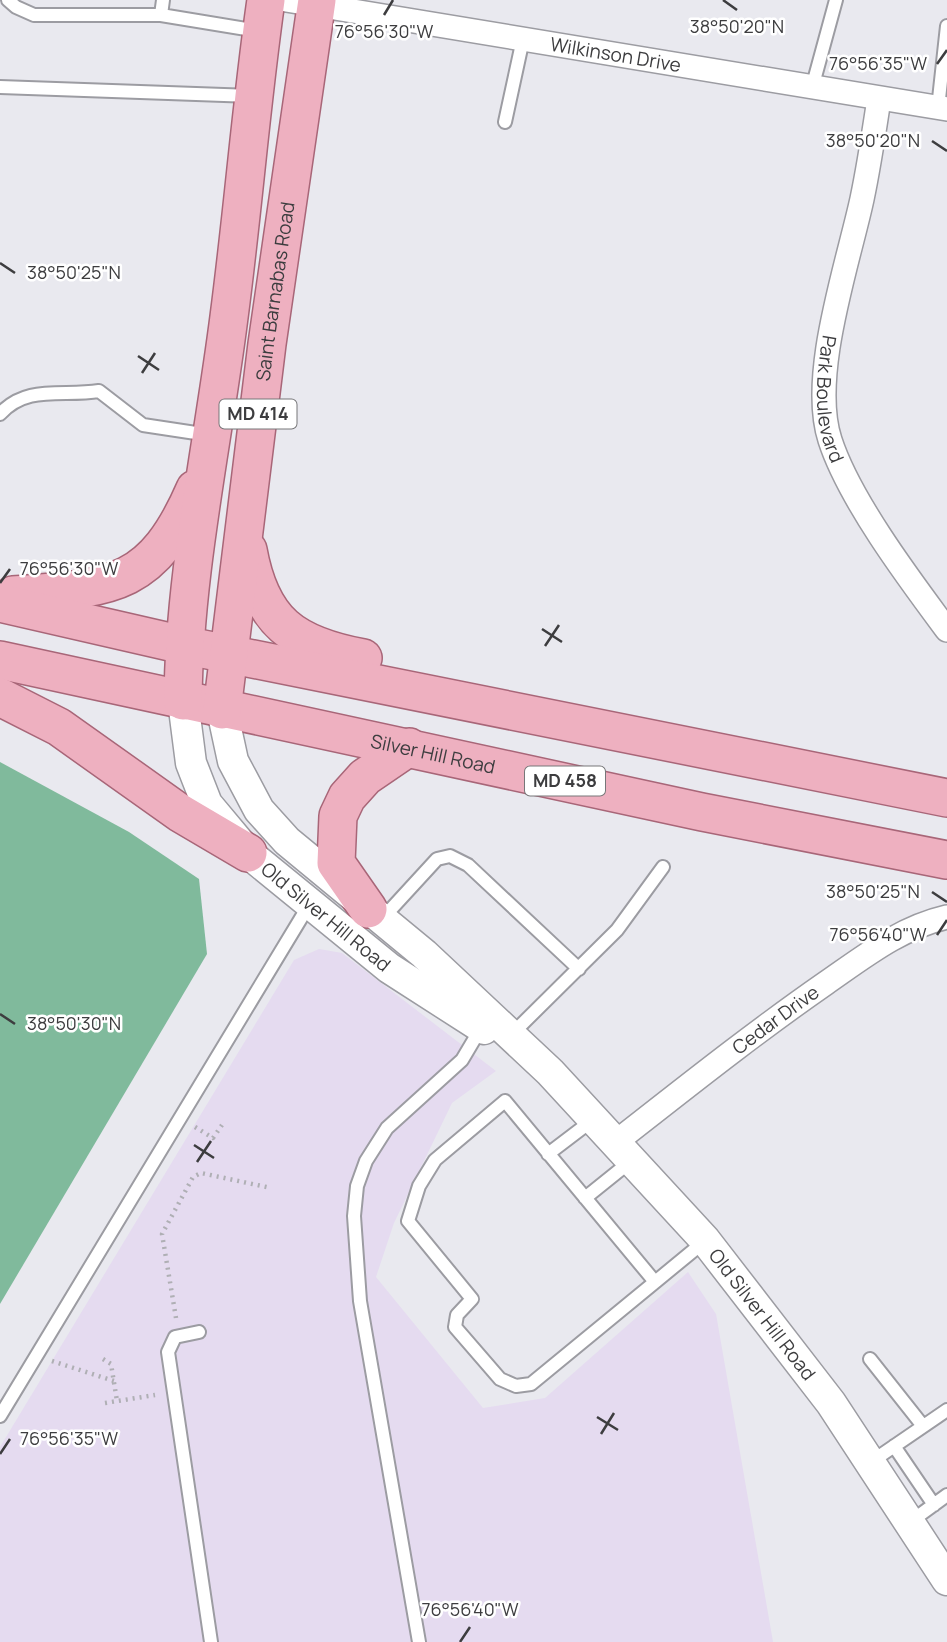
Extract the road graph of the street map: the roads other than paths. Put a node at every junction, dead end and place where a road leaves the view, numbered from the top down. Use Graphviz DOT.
graph roads {
  1 [pos="8,0"];
  2 [pos="163,0"];
  3 [pos="836,0"];
  4 [pos="307,1"];
  5 [pos="161,15"];
  6 [pos="264,16"];
  7 [pos="947,26"];
  8 [pos="523,39"];
  9 [pos="0,87"];
  10 [pos="812,88"];
  11 [pos="253,96"];
  12 [pos="879,99"];
  13 [pos="942,108"];
  14 [pos="505,122"];
  15 [pos="0,414"];
  16 [pos="212,445"];
  17 [pos="243,526"];
  18 [pos="0,596"];
  19 [pos="0,603"];
  20 [pos="947,630"];
  21 [pos="184,645"];
  22 [pos="227,653"];
  23 [pos="0,660"];
  24 [pos="0,697"];
  25 [pos="444,697"];
  26 [pos="183,701"];
  27 [pos="222,710"];
  28 [pos="409,747"];
  29 [pos="947,798"];
  30 [pos="248,853"];
  31 [pos="947,860"];
  32 [pos="663,867"];
  33 [pos="309,905"];
  34 [pos="374,914"];
  35 [pos="947,917"];
  36 [pos="579,969"];
  37 [pos="481,1027"];
  38 [pos="511,1035"];
  39 [pos="550,1072"];
  40 [pos="594,1119"];
  41 [pos="624,1151"];
  42 [pos="548,1154"];
  43 [pos="585,1198"];
  44 [pos="705,1240"];
  45 [pos="654,1282"];
  46 [pos="199,1332"];
  47 [pos="870,1359"];
  48 [pos="947,1410"];
  49 [pos="0,1416"];
  50 [pos="923,1426"];
  51 [pos="882,1454"];
  52 [pos="947,1495"];
  53 [pos="934,1505"];
  54 [pos="910,1522"];
  55 [pos="947,1580"];
  56 [pos="211,1642"];
  57 [pos="419,1642"];
  1 -- 5 [label="lane"];
  2 -- 5 [label="lane"];
  3 -- 10 [label="lane"];
  4 -- 8 [label="street, Wilkinson Drive"];
  4 -- 17 [label="main road, Saint Barnabas Road / MD 414"];
  5 -- 6 [label="lane"];
  6 -- 11 [label="main road, MD 414"];
  7 -- 13 [label="lane"];
  8 -- 10 [label="street, Wilkinson Drive"];
  8 -- 14 [label="lane"];
  9 -- 11 [label="lane"];
  10 -- 12 [label="street, Wilkinson Drive"];
  11 -- 16 [label="main road, MD 414"];
  12 -- 13 [label="street, Wilkinson Drive"];
  12 -- 20 [label="street, Park Boulevard"];
  15 -- 16 [label="lane"];
  16 -- 18 [label="main road"];
  16 -- 21 [label="main road, MD 414"];
  17 -- 22 [label="main road, Saint Barnabas Road / MD 414"];
  17 -- 25 [label="main road"];
  19 -- 21 [label="main road"];
  21 -- 22 [label="main road"];
  21 -- 26 [label="main road, MD 414"];
  22 -- 25 [label="main road"];
  22 -- 27 [label="main road, Saint Barnabas Road / MD 414"];
  23 -- 26 [label="main road, Silver Hill Road / MD 458"];
  24 -- 30 [label="main road"];
  25 -- 29 [label="main road"];
  26 -- 27 [label="main road, Silver Hill Road / MD 458"];
  26 -- 30 [label="street, Old Silver Hill Road / MD 414"];
  27 -- 28 [label="main road, Silver Hill Road / MD 458"];
  27 -- 34 [label="street, Old Silver Hill Road / MD 414"];
  28 -- 31 [label="main road, Silver Hill Road / MD 458"];
  28 -- 34 [label="main road"];
  30 -- 33 [label="street, Old Silver Hill Road / MD 414"];
  32 -- 36 [label="lane"];
  33 -- 37 [label="street, Old Silver Hill Road / MD 414"];
  33 -- 49 [label="lane"];
  34 -- 36 [label="lane"];
  34 -- 38 [label="street, Old Silver Hill Road / MD 414"];
  35 -- 41 [label="street, Cedar Drive"];
  36 -- 38 [label="lane"];
  37 -- 39 [label="street, Old Silver Hill Road / MD 414"];
  37 -- 57 [label="lane"];
  38 -- 39 [label="street, Old Silver Hill Road / MD 414"];
  39 -- 40 [label="street, Old Silver Hill Road / MD 414"];
  40 -- 41 [label="street, Old Silver Hill Road / MD 414"];
  40 -- 42 [label="lane"];
  41 -- 43 [label="lane"];
  41 -- 44 [label="street, Old Silver Hill Road / MD 414"];
  42 -- 43 [label="lane"];
  42 -- 45 [label="lane"];
  43 -- 45 [label="lane"];
  44 -- 45 [label="lane"];
  44 -- 51 [label="street, Old Silver Hill Road / MD 414"];
  46 -- 56 [label="lane"];
  47 -- 50 [label="lane"];
  48 -- 50 [label="lane"];
  50 -- 51 [label="lane"];
  51 -- 53 [label="lane"];
  51 -- 54 [label="street, Old Silver Hill Road / MD 414"];
  52 -- 53 [label="lane"];
  53 -- 54 [label="lane"];
  54 -- 55 [label="street, Old Silver Hill Road / MD 414"];
}
